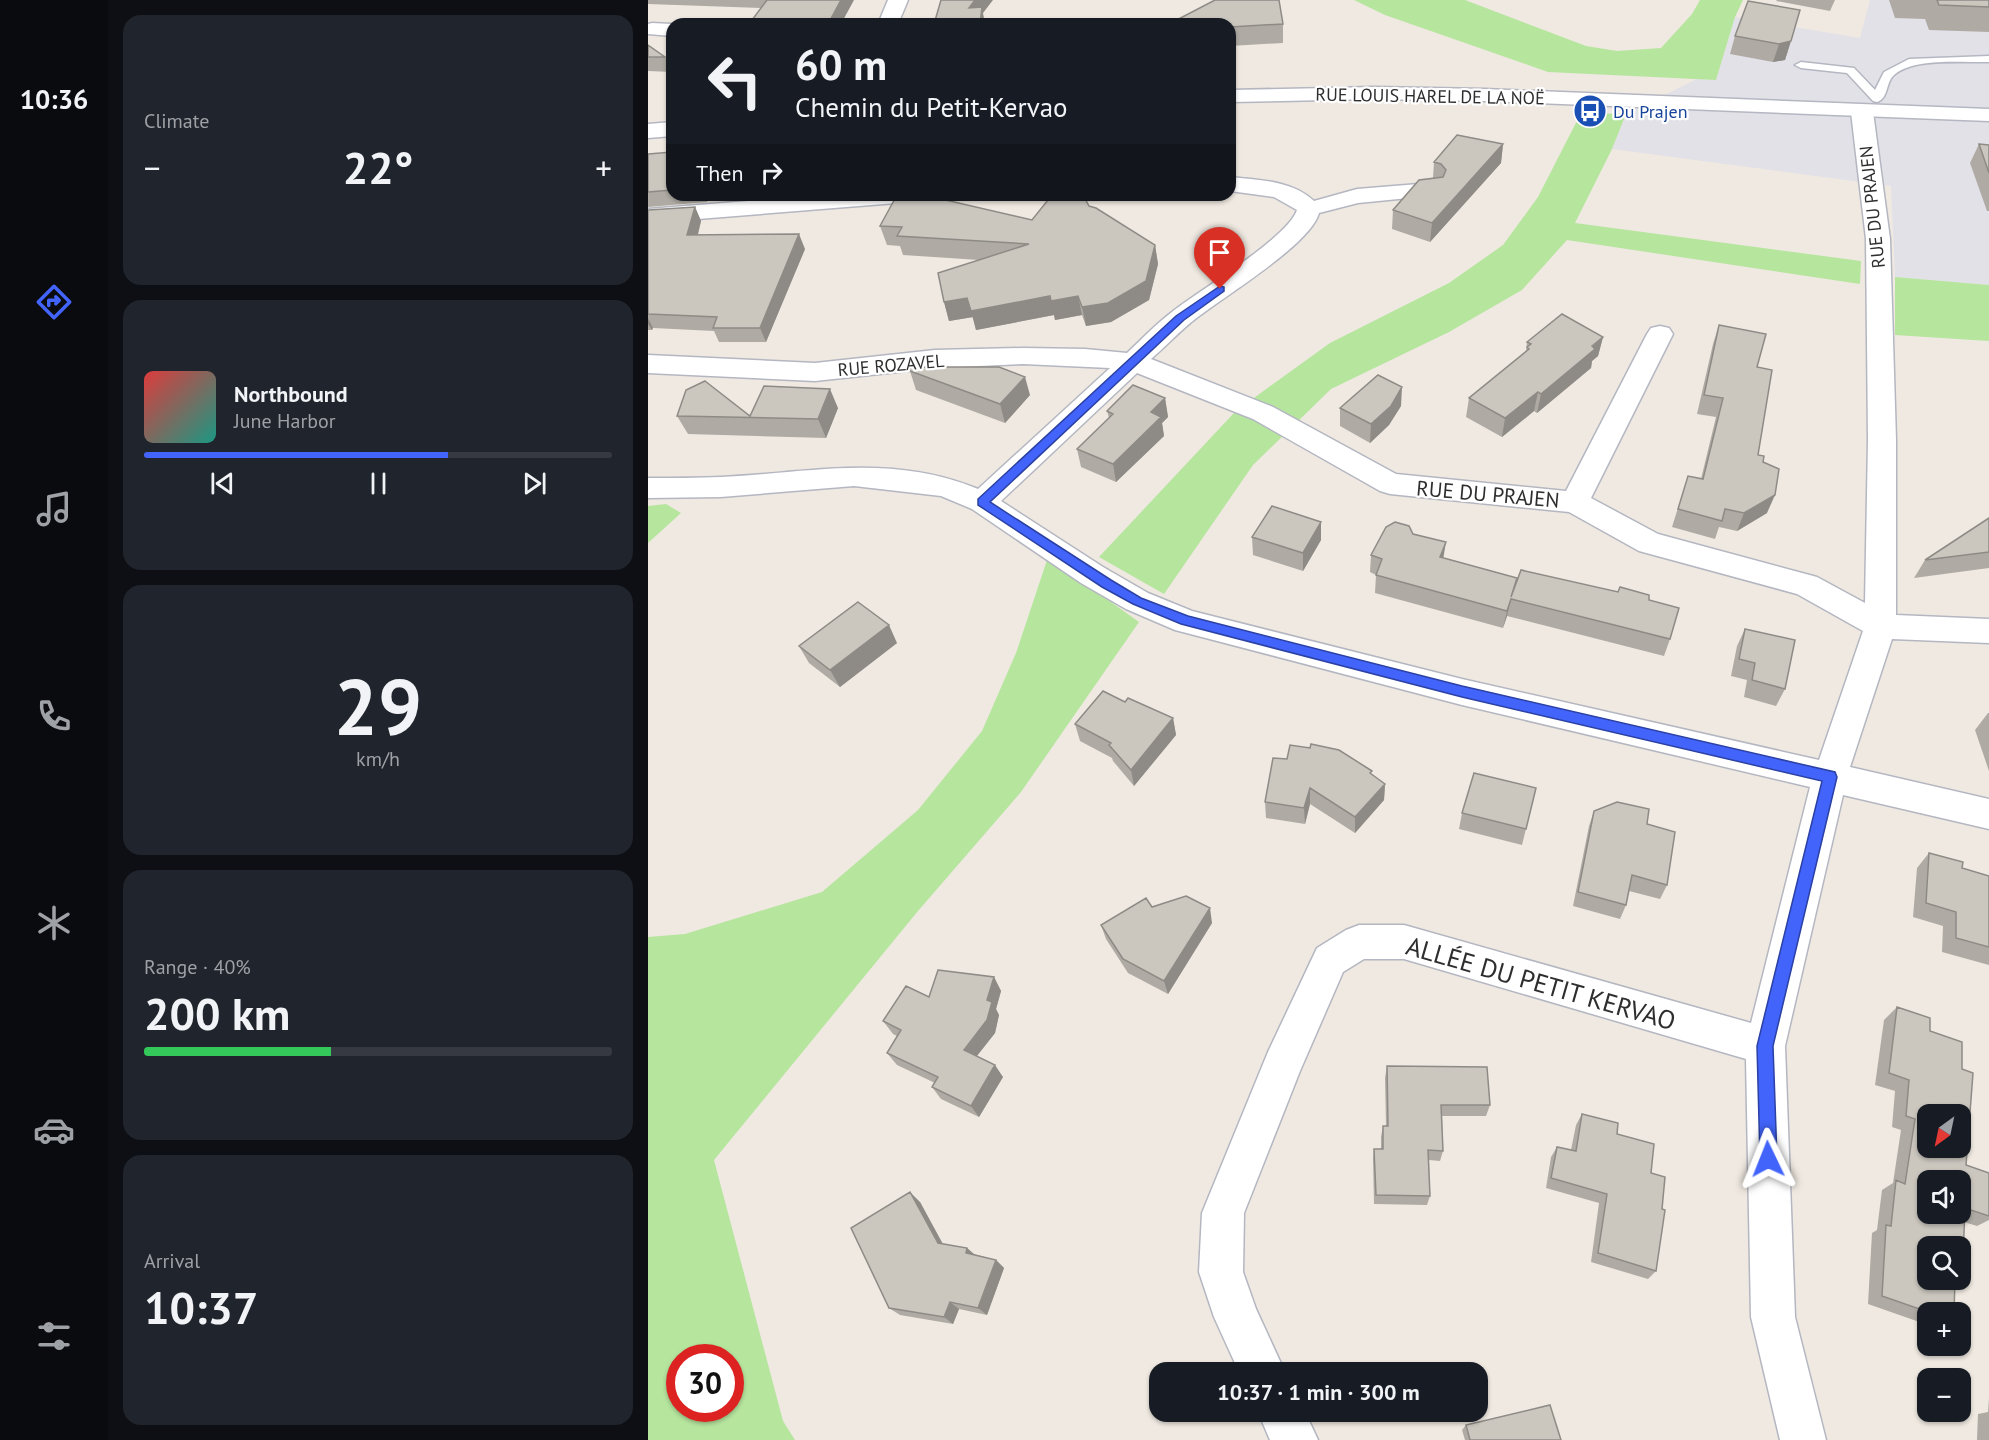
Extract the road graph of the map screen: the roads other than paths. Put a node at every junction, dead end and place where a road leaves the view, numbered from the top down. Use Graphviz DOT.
graph roads {
  1 [pos="898,0"];
  2 [pos="890,18"];
  3 [pos="652,29"];
  4 [pos="666,30"];
  5 [pos="1989,59"];
  6 [pos="1801,64"];
  7 [pos="1236,84"];
  8 [pos="1236,96"];
  9 [pos="1989,104"];
  10 [pos="1869,105"];
  11 [pos="1989,115"];
  12 [pos="666,116"];
  13 [pos="648,117"];
  14 [pos="666,130"];
  15 [pos="648,131"];
  16 [pos="1236,185"];
  17 [pos="1431,190"];
  18 [pos="834,201"];
  19 [pos="1309,209"];
  20 [pos="648,216"];
  21 [pos="1660,334"];
  22 [pos="1134,362"];
  23 [pos="648,364"];
  24 [pos="648,488"];
  25 [pos="982,502"];
  26 [pos="1575,502"];
  27 [pos="1880,626"];
  28 [pos="1989,631"];
  29 [pos="1830,777"];
  30 [pos="1989,814"];
  31 [pos="1765,1046"];
  32 [pos="1258,1362"];
  33 [pos="1286,1422"];
  34 [pos="1295,1440"];
  35 [pos="1803,1440"];
  1 -- 2 [label="street"];
  3 -- 4 [label="street"];
  5 -- 10 [label="lane"];
  6 -- 10 [label="lane"];
  7 -- 10 [label="street, RUE LOUIS HAREL DE LA NOË"];
  8 -- 10 [label="street, RUE LOUIS HAREL DE LA NOË"];
  9 -- 10 [label="street, RUE LOUIS HAREL DE LA NOË"];
  10 -- 11 [label="street, RUE LOUIS HAREL DE LA NOË"];
  10 -- 27 [label="street, RUE DU PRAJEN"];
  12 -- 13 [label="street"];
  14 -- 15 [label="street"];
  16 -- 19 [label="street"];
  17 -- 19 [label="street"];
  18 -- 20 [label="street"];
  19 -- 22 [label="street"];
  21 -- 26 [label="street"];
  22 -- 23 [label="street, RUE ROZAVEL"];
  22 -- 25 [label="street"];
  22 -- 26 [label="street, RUE DU PRAJEN"];
  24 -- 25 [label="street"];
  25 -- 29 [label="street"];
  26 -- 27 [label="street, RUE DU PRAJEN"];
  27 -- 28 [label="street, RUE DU PRAJEN"];
  27 -- 29 [label="street, RUE DU PRAJEN"];
  29 -- 30 [label="street"];
  29 -- 31 [label="street"];
  31 -- 32 [label="street, ALLÉE DU PETIT KERVAO"];
  31 -- 35 [label="street"];
  33 -- 34 [label="street"];
}
